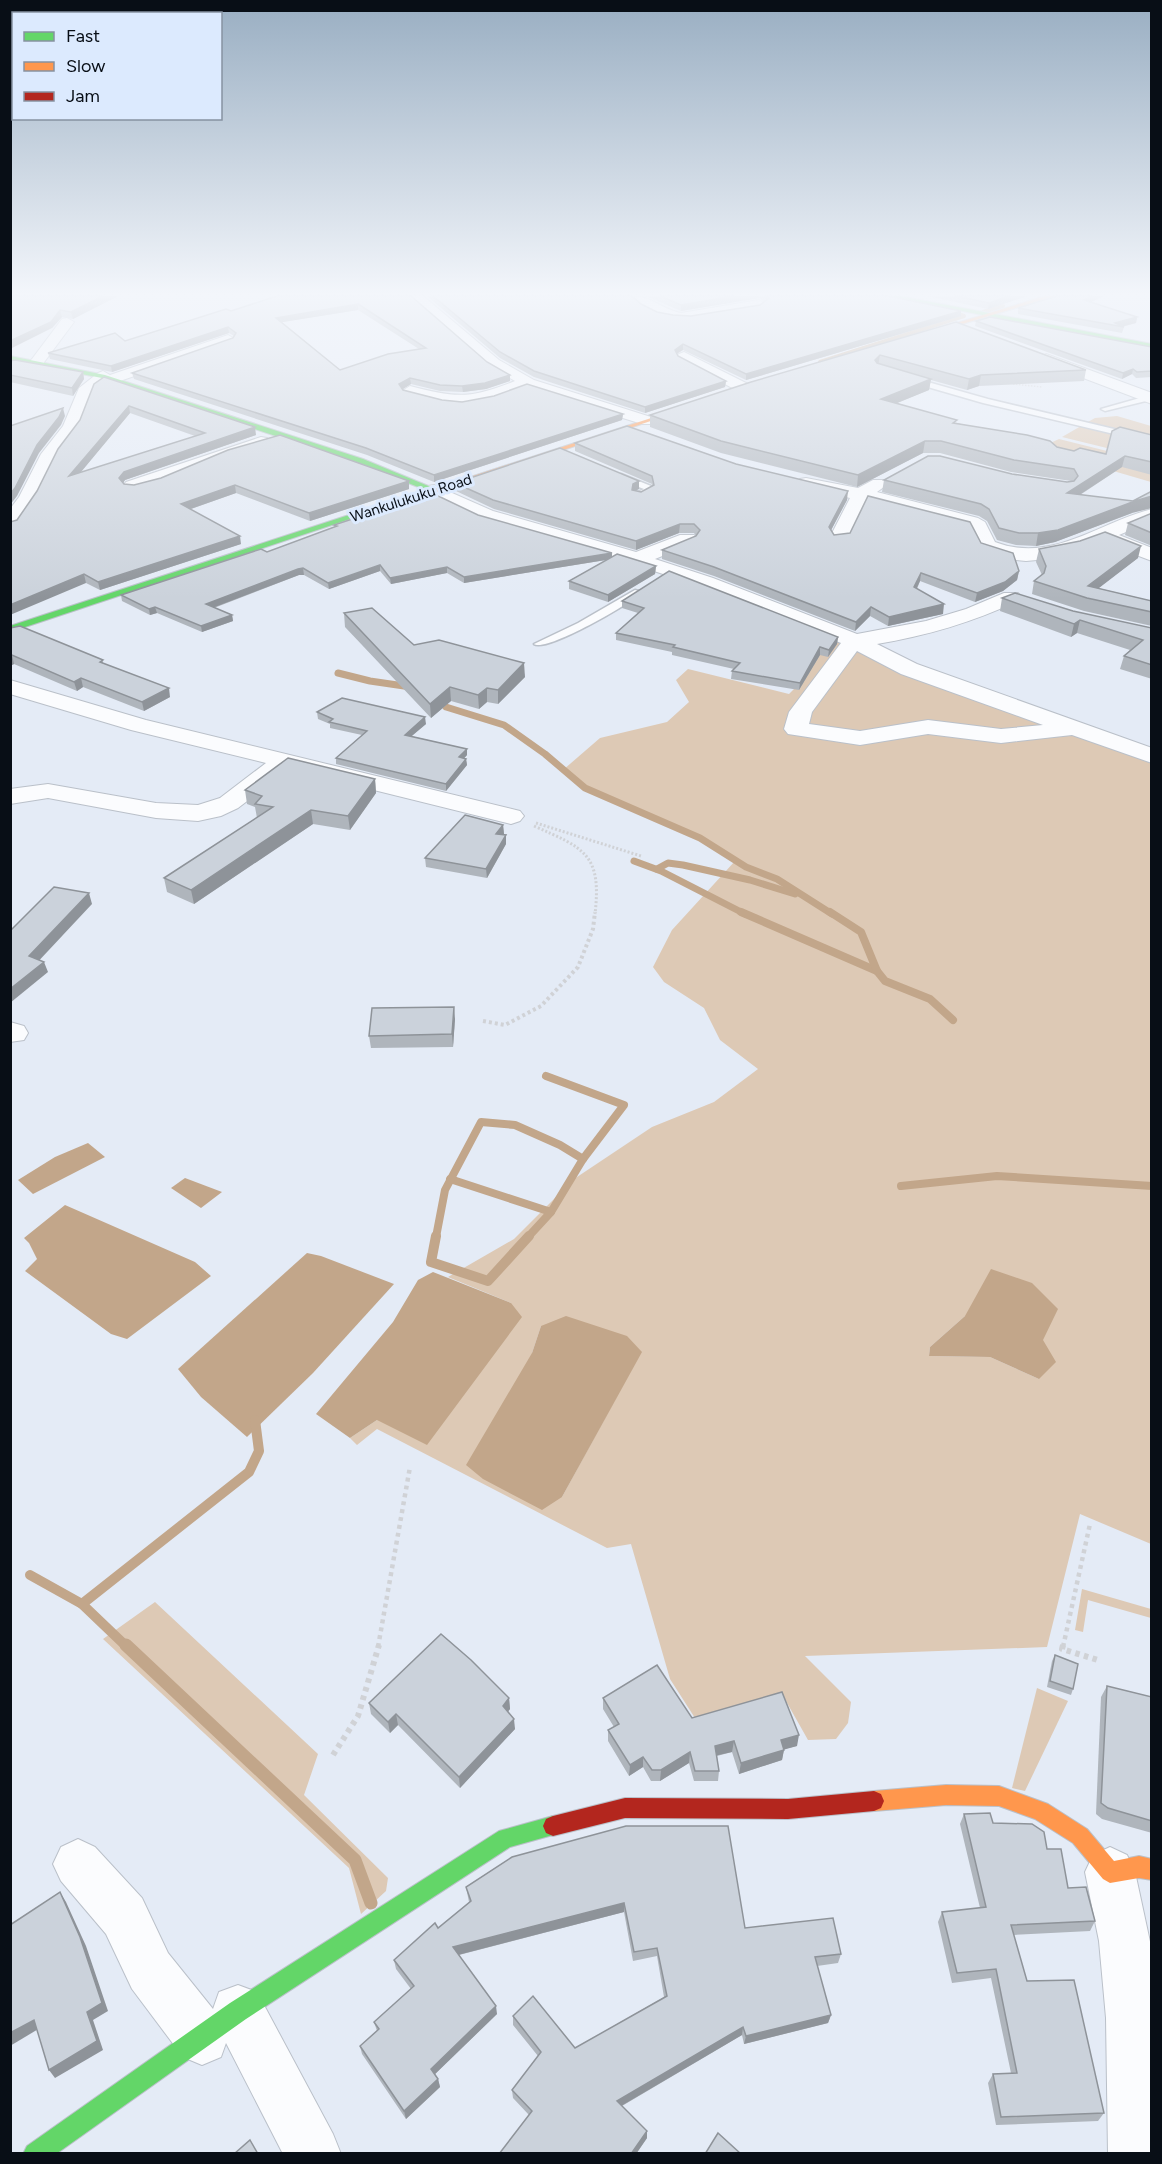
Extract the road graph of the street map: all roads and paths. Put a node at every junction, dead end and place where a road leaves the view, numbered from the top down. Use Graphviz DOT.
graph roads {
  1 [pos="83,397"];
  2 [pos="165,397"];
  3 [pos="435,397"];
  4 [pos="479,397"];
  5 [pos="567,397"];
  6 [pos="972,397"];
  7 [pos="1149,398"];
  8 [pos="81,403"];
  9 [pos="702,403"];
  10 [pos="1105,409"];
  11 [pos="62,410"];
  12 [pos="640,424"];
  13 [pos="281,435"];
  14 [pos="657,439"];
  15 [pos="1152,441"];
  16 [pos="608,471"];
  17 [pos="892,476"];
  18 [pos="792,480"];
  19 [pos="132,486"];
  20 [pos="434,490"];
  21 [pos="861,494"];
  22 [pos="637,496"];
  23 [pos="17,505"];
  24 [pos="1152,514"];
  25 [pos="10,523"];
  26 [pos="1101,535"];
  27 [pos="840,537"];
  28 [pos="687,539"];
  29 [pos="1152,555"];
  30 [pos="1021,556"];
  31 [pos="637,559"];
  32 [pos="643,588"];
  33 [pos="10,629"];
  34 [pos="853,641"];
  35 [pos="539,644"];
  36 [pos="10,687"];
  37 [pos="1086,728"];
  38 [pos="1152,756"];
  39 [pos="285,760"];
  40 [pos="10,797"];
  41 [pos="511,816"];
  42 [pos="641,856"];
  43 [pos="483,1021"];
  44 [pos="410,1467"];
  45 [pos="1090,1524"];
  46 [pos="1101,1661"];
  47 [pos="333,1755"];
  48 [pos="78,1864"];
  49 [pos="1131,1871"];
  50 [pos="220,2024"];
  51 [pos="35,2154"];
  52 [pos="313,2154"];
  53 [pos="1136,2154"];
  1 -- 8 [label="street"];
  2 -- 13 [label="main road"];
  3 -- 4 [label="street"];
  5 -- 12 [label="street"];
  6 -- 15 [label="lane"];
  7 -- 10 [label="lane"];
  8 -- 11 [label="street"];
  8 -- 23 [label="street"];
  9 -- 12 [label="main road, Wankulukuku Road"];
  12 -- 14 [label="street"];
  12 -- 20 [label="main road, Wankulukuku Road"];
  13 -- 19 [label="street"];
  13 -- 20 [label="main road"];
  16 -- 22 [label="lane"];
  17 -- 21 [label="street"];
  18 -- 21 [label="street"];
  20 -- 31 [label="street"];
  20 -- 33 [label="main road, Wankulukuku Road"];
  21 -- 27 [label="street"];
  21 -- 30 [label="street"];
  23 -- 25 [label="street"];
  24 -- 26 [label="street"];
  26 -- 29 [label="street"];
  26 -- 30 [label="street"];
  28 -- 31 [label="street"];
  30 -- 34 [label="street"];
  31 -- 34 [label="street"];
  32 -- 35 [label="lane"];
  34 -- 37 [label="street"];
  34 -- 37 [label="street"];
  36 -- 39 [label="street"];
  37 -- 38 [label="street"];
  39 -- 40 [label="street"];
  39 -- 41 [label="street"];
  41 -- 42 [label="path"];
  41 -- 43 [label="path"];
  44 -- 47 [label="path"];
  45 -- 46 [label="path"];
  48 -- 50 [label="street"];
  49 -- 50 [label="main road"];
  49 -- 53 [label="street"];
  50 -- 51 [label="main road"];
  50 -- 52 [label="street"];
}
